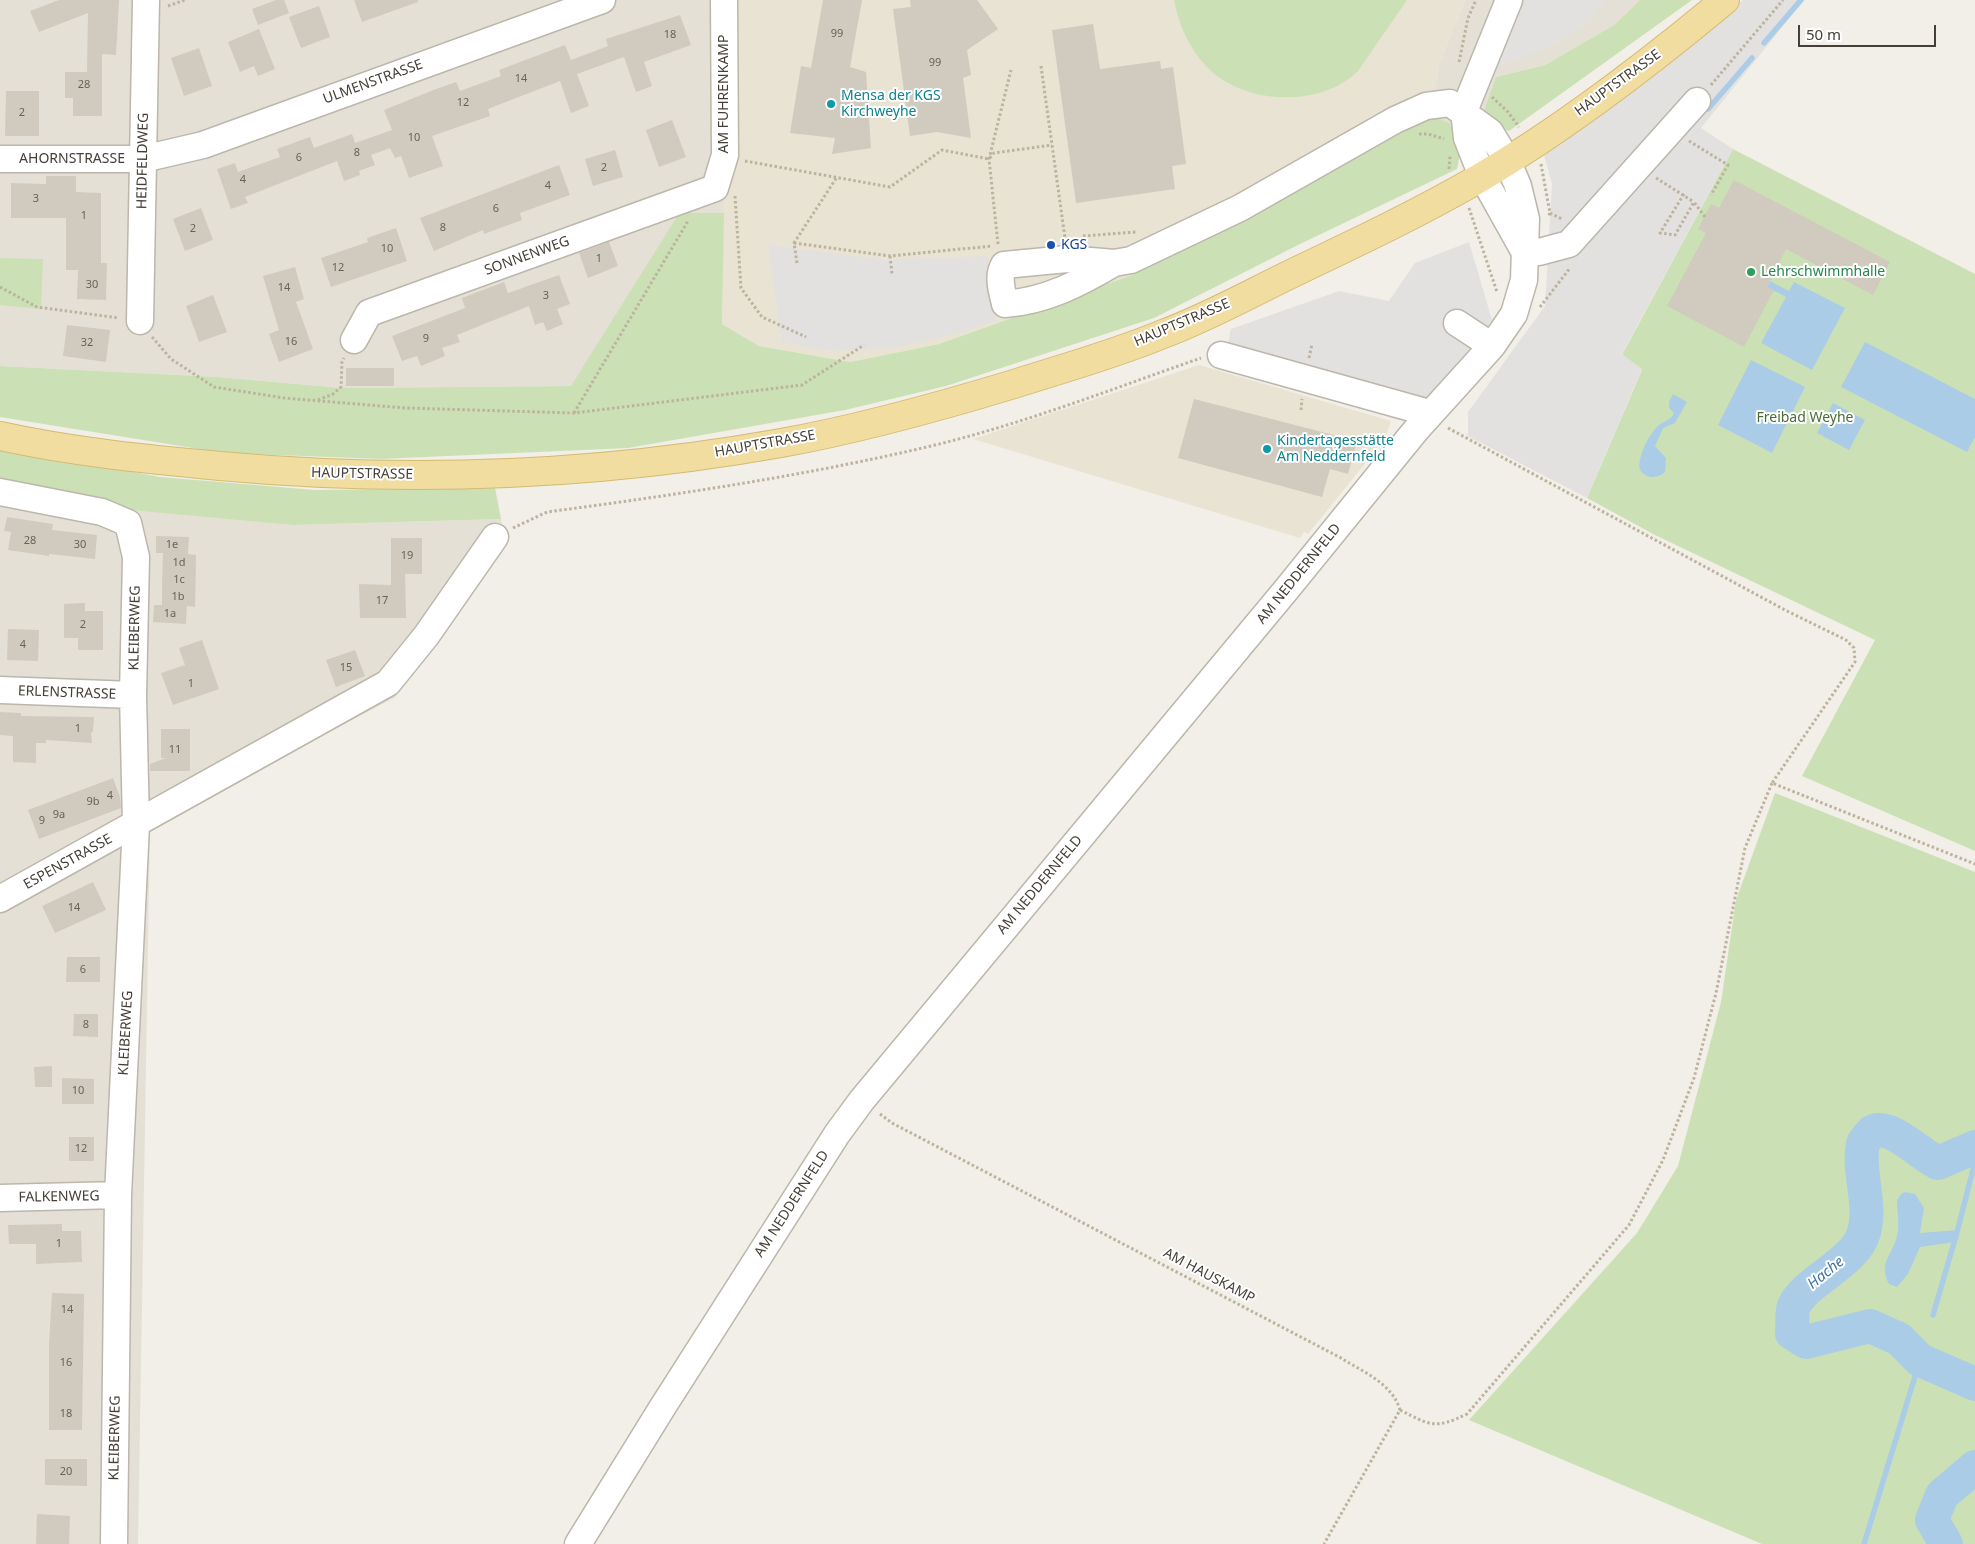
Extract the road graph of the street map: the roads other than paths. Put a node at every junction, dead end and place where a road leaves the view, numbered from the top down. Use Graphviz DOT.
graph roads {
  1 [pos="146,0"];
  2 [pos="602,0"];
  3 [pos="724,0"];
  4 [pos="1509,0"];
  5 [pos="1725,0"];
  6 [pos="1697,102"];
  7 [pos="1464,111"];
  8 [pos="0,159"];
  9 [pos="143,159"];
  10 [pos="1507,160"];
  11 [pos="1471,183"];
  12 [pos="725,187"];
  13 [pos="1524,251"];
  14 [pos="1114,263"];
  15 [pos="140,321"];
  16 [pos="1457,323"];
  17 [pos="354,340"];
  18 [pos="1492,346"];
  19 [pos="1221,355"];
  20 [pos="1433,418"];
  21 [pos="0,436"];
  22 [pos="0,492"];
  23 [pos="495,537"];
  24 [pos="0,690"];
  25 [pos="133,695"];
  26 [pos="136,825"];
  27 [pos="0,899"];
  28 [pos="118,1195"];
  29 [pos="0,1198"];
  30 [pos="114,1544"];
  31 [pos="578,1544"];
  1 -- 9 [label="street, HEIDFELDWEG"];
  2 -- 9 [label="street, ULMENSTRASSE"];
  3 -- 12 [label="street, AM FUHRENKAMP"];
  4 -- 7 [label="street"];
  5 -- 10 [label="main road, HAUPTSTRASSE"];
  6 -- 13 [label="street"];
  7 -- 10 [label="street"];
  7 -- 11 [label="street"];
  7 -- 14 [label="street"];
  8 -- 9 [label="street, AHORNSTRASSE"];
  9 -- 15 [label="street, HEIDFELDWEG"];
  10 -- 11 [label="main road, HAUPTSTRASSE"];
  10 -- 13 [label="street, AM NEDDERNFELD"];
  11 -- 13 [label="street, AM NEDDERNFELD"];
  11 -- 21 [label="main road, HAUPTSTRASSE"];
  12 -- 17 [label="street, SONNENWEG"];
  13 -- 18 [label="street, AM NEDDERNFELD"];
  14 -- 14 [label="street"];
  16 -- 18 [label="street"];
  18 -- 31 [label="street, AM NEDDERNFELD"];
  19 -- 20 [label="street"];
  22 -- 25 [label="street, KLEIBERWEG"];
  23 -- 26 [label="street, ESPENSTRASSE"];
  24 -- 25 [label="street, ERLENSTRASSE"];
  25 -- 26 [label="street, KLEIBERWEG"];
  26 -- 27 [label="street, ESPENSTRASSE"];
  26 -- 28 [label="street, KLEIBERWEG"];
  28 -- 29 [label="street, FALKENWEG"];
  28 -- 30 [label="street, KLEIBERWEG"];
}
